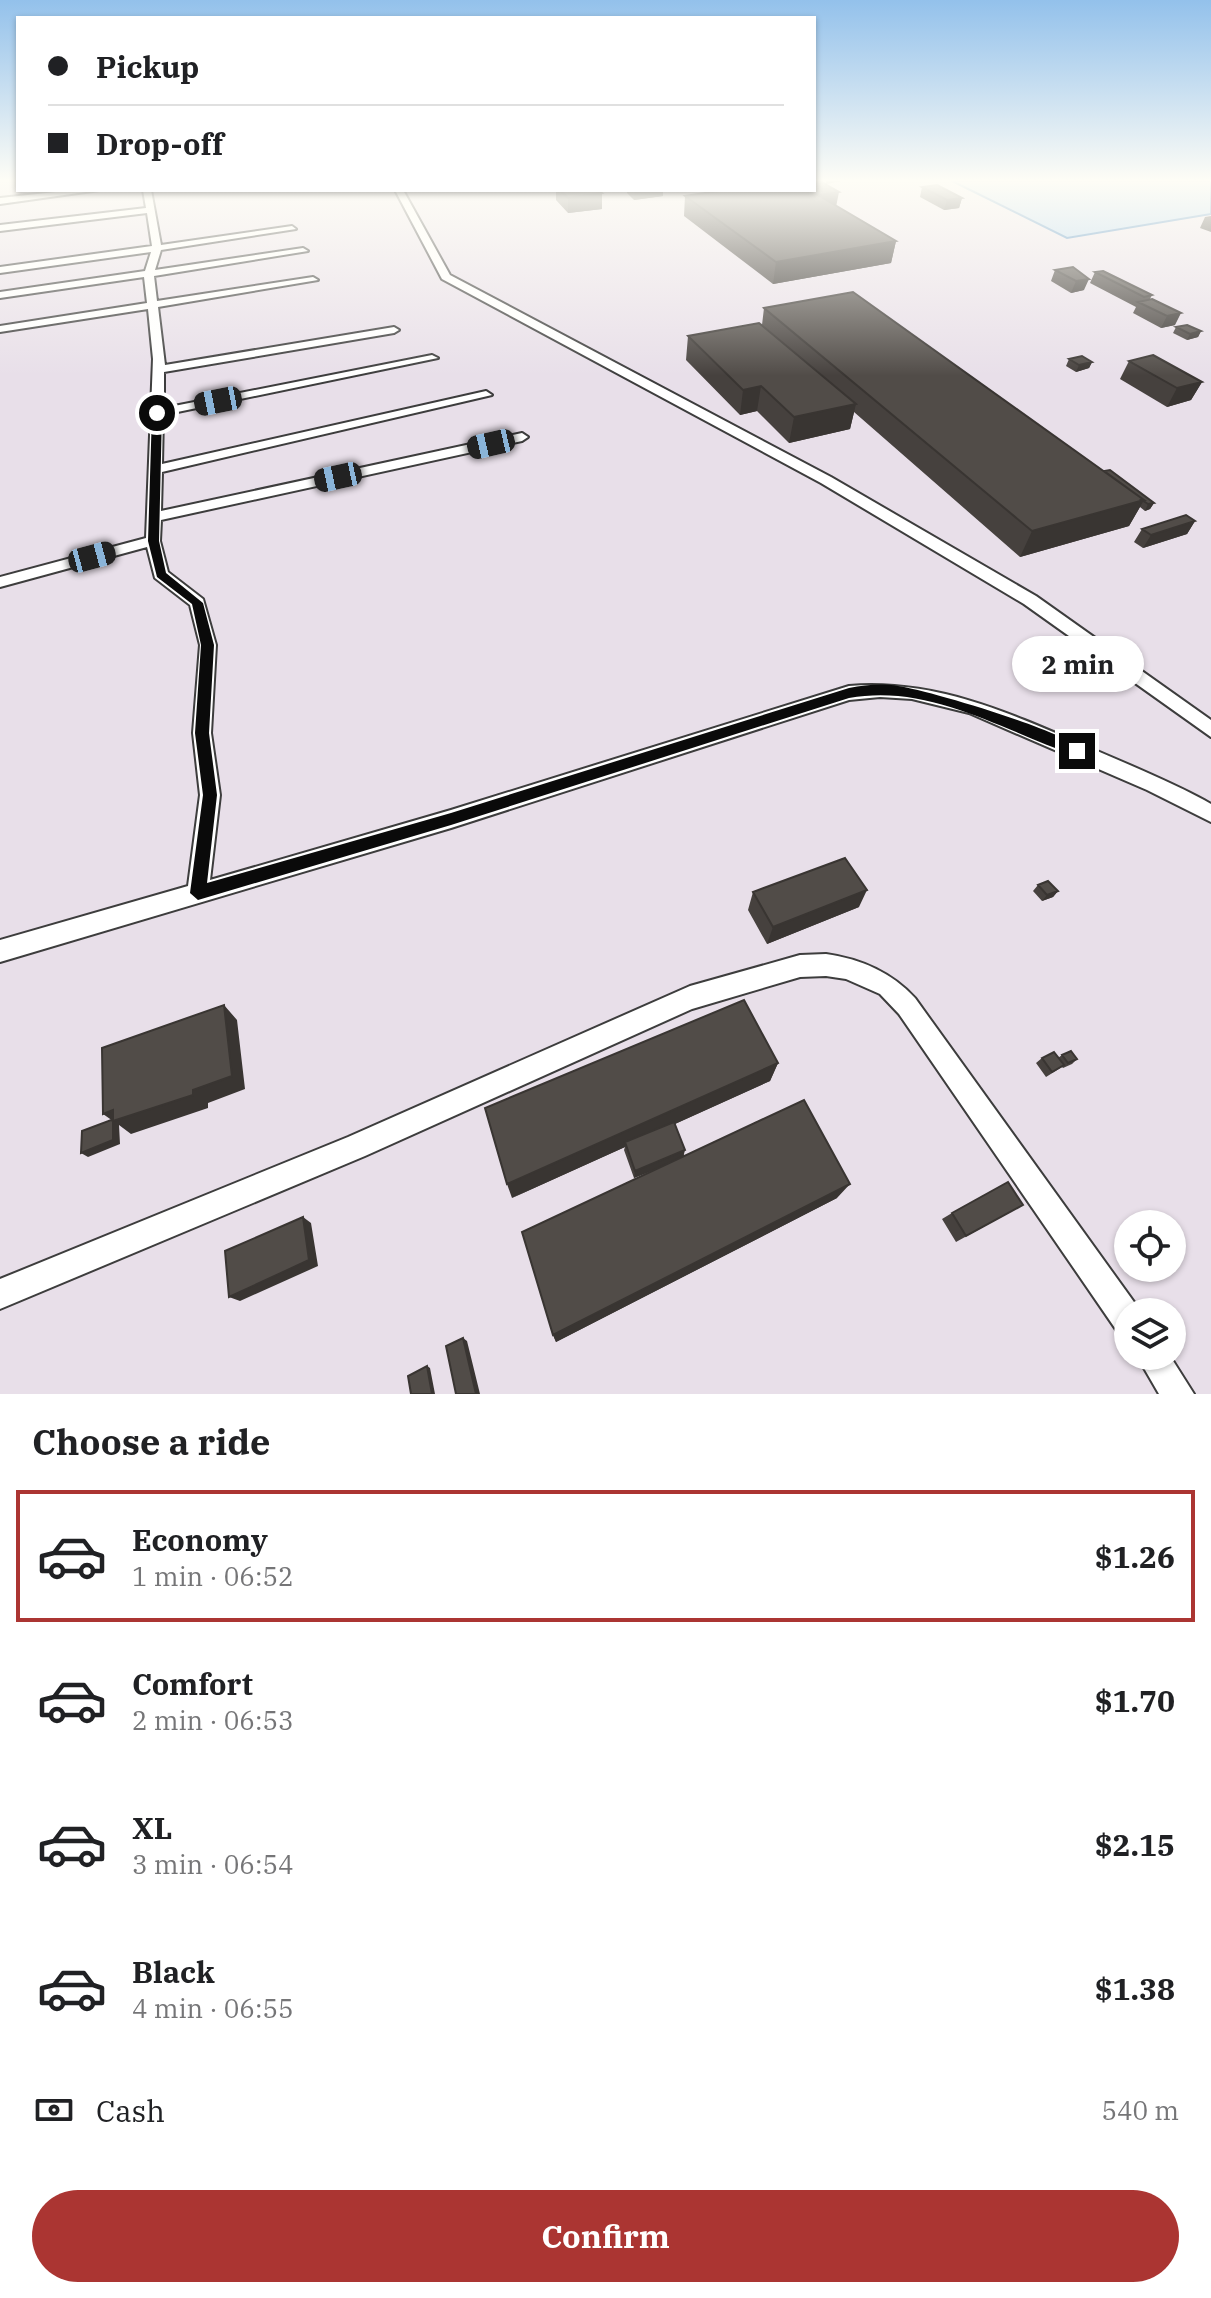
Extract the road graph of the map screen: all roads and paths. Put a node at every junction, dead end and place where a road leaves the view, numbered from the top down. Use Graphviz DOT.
graph roads {
  1 [pos="164,246"];
  2 [pos="429,246"];
  3 [pos="157,247"];
  4 [pos="303,251"];
  5 [pos="0,270"];
  6 [pos="149,274"];
  7 [pos="313,280"];
  8 [pos="0,295"];
  9 [pos="151,305"];
  10 [pos="0,329"];
  11 [pos="394,330"];
  12 [pos="432,358"];
  13 [pos="159,369"];
  14 [pos="486,395"];
  15 [pos="157,413"];
  16 [pos="522,437"];
  17 [pos="155,470"];
  18 [pos="154,517"];
  19 [pos="153,541"];
  20 [pos="0,582"];
  21 [pos="1211,730"];
  22 [pos="1211,814"];
  23 [pos="198,893"];
  24 [pos="0,951"];
  25 [pos="0,1294"];
  26 [pos="1114,1300"];
  27 [pos="1162,1370"];
  28 [pos="1178,1394"];
  1 -- 3 [label="street"];
  2 -- 21 [label="street"];
  3 -- 5 [label="street"];
  3 -- 6 [label="street"];
  4 -- 6 [label="street"];
  6 -- 8 [label="street"];
  6 -- 9 [label="street"];
  7 -- 9 [label="street"];
  9 -- 10 [label="street"];
  9 -- 13 [label="street"];
  11 -- 13 [label="street"];
  12 -- 15 [label="street"];
  13 -- 15 [label="street"];
  14 -- 17 [label="street"];
  15 -- 17 [label="street"];
  16 -- 18 [label="street"];
  17 -- 18 [label="street"];
  18 -- 19 [label="street"];
  19 -- 20 [label="street"];
  19 -- 23 [label="street"];
  22 -- 23 [label="street"];
  23 -- 24 [label="street"];
  25 -- 26 [label="street"];
  27 -- 28 [label="street"];
}
